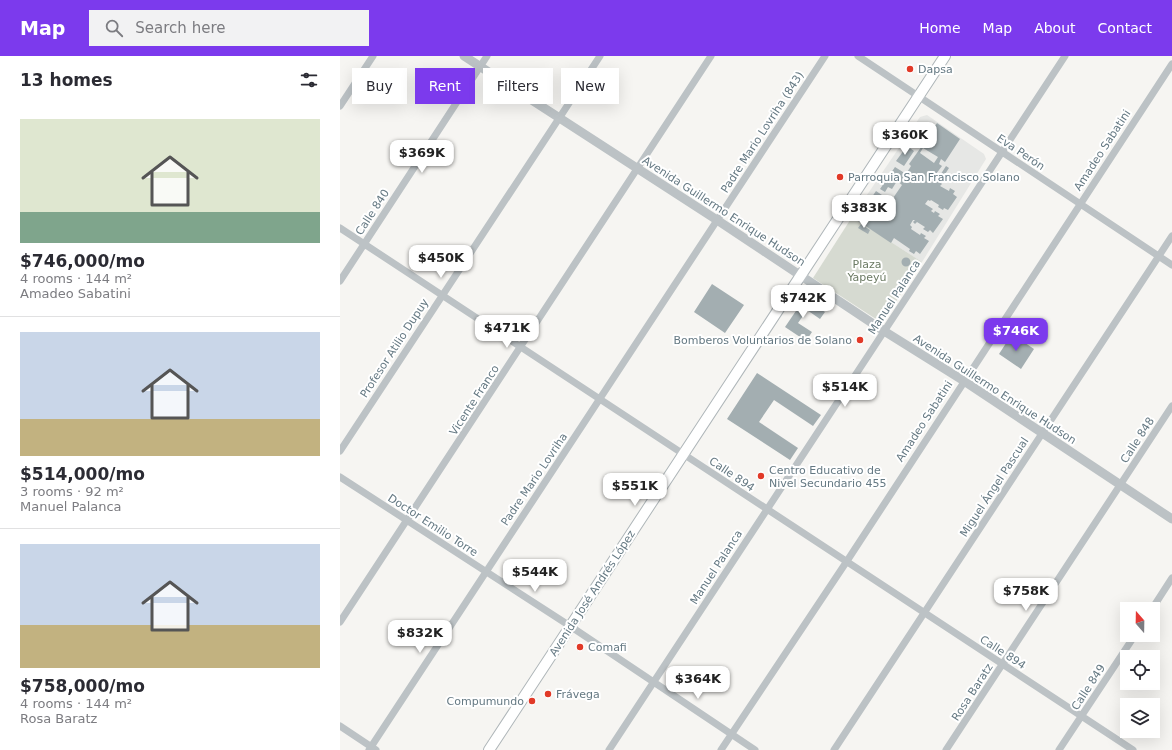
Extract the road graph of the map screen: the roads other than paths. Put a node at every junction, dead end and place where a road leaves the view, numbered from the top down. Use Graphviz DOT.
graph roads {
  1 [pos="373,56"];
  2 [pos="464,56"];
  3 [pos="487,56"];
  4 [pos="600,56"];
  5 [pos="711,56"];
  6 [pos="825,56"];
  7 [pos="858,56"];
  8 [pos="945,56"];
  9 [pos="1065,56"];
  10 [pos="1172,64"];
  11 [pos="480,67"];
  12 [pos="918,97"];
  13 [pos="340,106"];
  14 [pos="560,118"];
  15 [pos="1002,152"];
  16 [pos="637,168"];
  17 [pos="1080,204"];
  18 [pos="717,220"];
  19 [pos="340,228"];
  20 [pos="1172,236"];
  21 [pos="364,244"];
  22 [pos="1158,256"];
  23 [pos="1172,265"];
  24 [pos="800,276"];
  25 [pos="340,280"];
  26 [pos="442,296"];
  27 [pos="884,332"];
  28 [pos="521,347"];
  29 [pos="964,381"];
  30 [pos="600,400"];
  31 [pos="1172,406"];
  32 [pos="1042,434"];
  33 [pos="340,451"];
  34 [pos="684,454"];
  35 [pos="340,477"];
  36 [pos="1121,485"];
  37 [pos="767,510"];
  38 [pos="1172,519"];
  39 [pos="407,520"];
  40 [pos="847,561"];
  41 [pos="485,572"];
  42 [pos="1172,578"];
  43 [pos="1157,602"];
  44 [pos="924,614"];
  45 [pos="340,622"];
  46 [pos="570,626"];
  47 [pos="1130,642"];
  48 [pos="1003,665"];
  49 [pos="653,682"];
  50 [pos="1081,716"];
  51 [pos="340,726"];
  52 [pos="731,734"];
  53 [pos="372,749"];
  54 [pos="489,750"];
  55 [pos="609,750"];
  56 [pos="721,750"];
  57 [pos="755,750"];
  58 [pos="834,750"];
  59 [pos="946,750"];
  60 [pos="1059,750"];
  61 [pos="1133,750"];
  1 -- 13 [label="street"];
  2 -- 11 [label="street, Avenida Guillermo Enrique Hudson"];
  3 -- 11 [label="street, Calle 840"];
  4 -- 14 [label="street, Profesor Atilio Dupuy"];
  5 -- 16 [label="street, Vicente Franco"];
  6 -- 18 [label="street, Padre Mario Lovriha (843)"];
  7 -- 12 [label="street, Eva Perón"];
  8 -- 12 [label="main road, Avenida José Andrés López"];
  9 -- 15 [label="street, Manuel Palanca"];
  10 -- 17 [label="street, Amadeo Sabatini"];
  11 -- 14 [label="street, Avenida Guillermo Enrique Hudson"];
  11 -- 21 [label="street, Calle 840"];
  12 -- 15 [label="street, Eva Perón"];
  12 -- 24 [label="main road, Avenida José Andrés López"];
  14 -- 16 [label="street, Avenida Guillermo Enrique Hudson"];
  14 -- 26 [label="street, Profesor Atilio Dupuy"];
  15 -- 17 [label="street, Eva Perón"];
  15 -- 27 [label="street, Manuel Palanca"];
  16 -- 18 [label="street, Avenida Guillermo Enrique Hudson"];
  16 -- 28 [label="street, Vicente Franco"];
  17 -- 22 [label="street, Eva Perón"];
  17 -- 29 [label="street, Amadeo Sabatini"];
  18 -- 24 [label="street, Avenida Guillermo Enrique Hudson"];
  18 -- 30 [label="street, Padre Mario Lovriha"];
  19 -- 21 [label="street, Calle 894"];
  20 -- 22 [label="street, Miguel Ángel Pascual"];
  21 -- 25 [label="street, Calle 840"];
  21 -- 26 [label="street, Calle 894"];
  22 -- 23 [label="street, Eva Perón"];
  22 -- 32 [label="street, Miguel Ángel Pascual"];
  24 -- 27 [label="street, Avenida Guillermo Enrique Hudson"];
  24 -- 34 [label="main road, Avenida José Andrés López"];
  26 -- 28 [label="street, Calle 894"];
  26 -- 33 [label="street, Profesor Atilio Dupuy"];
  27 -- 29 [label="street, Avenida Guillermo Enrique Hudson"];
  27 -- 37 [label="street, Manuel Palanca"];
  28 -- 30 [label="street, Calle 894"];
  28 -- 39 [label="street, Vicente Franco"];
  29 -- 32 [label="street, Avenida Guillermo Enrique Hudson"];
  29 -- 40 [label="street, Amadeo Sabatini"];
  30 -- 34 [label="street, Calle 894"];
  30 -- 41 [label="street, Padre Mario Lovriha"];
  31 -- 36 [label="street, Calle 848"];
  32 -- 36 [label="street, Avenida Guillermo Enrique Hudson"];
  32 -- 44 [label="street, Miguel Ángel Pascual"];
  34 -- 37 [label="street, Calle 894"];
  34 -- 46 [label="main road, Avenida José Andrés López"];
  35 -- 39 [label="street, Doctor Emilio Torre"];
  36 -- 38 [label="street, Avenida Guillermo Enrique Hudson"];
  36 -- 48 [label="street, Rosa Baratz"];
  37 -- 40 [label="street, Calle 894"];
  37 -- 49 [label="street, Manuel Palanca"];
  39 -- 41 [label="street, Doctor Emilio Torre"];
  39 -- 45 [label="street, Vicente Franco"];
  40 -- 44 [label="street, Calle 894"];
  40 -- 52 [label="street, Amadeo Sabatini"];
  41 -- 46 [label="street, Doctor Emilio Torre"];
  41 -- 53 [label="street, Padre Mario Lovriha"];
  42 -- 43 [label="street"];
  44 -- 48 [label="street, Calle 894"];
  44 -- 58 [label="street, Miguel Ángel Pascual"];
  46 -- 49 [label="street, Doctor Emilio Torre"];
  46 -- 54 [label="main road, Avenida José Andrés López"];
  47 -- 50 [label="street, Calle 849"];
  48 -- 50 [label="street, Calle 894"];
  48 -- 59 [label="street, Rosa Baratz"];
  49 -- 52 [label="street, Doctor Emilio Torre"];
  49 -- 55 [label="street, Manuel Palanca"];
  50 -- 60 [label="street, Calle 849"];
  50 -- 61 [label="street, Calle 894"];
  51 -- 53 [label="street"];
  52 -- 56 [label="street, Amadeo Sabatini"];
  52 -- 57 [label="street, Doctor Emilio Torre"];
}
